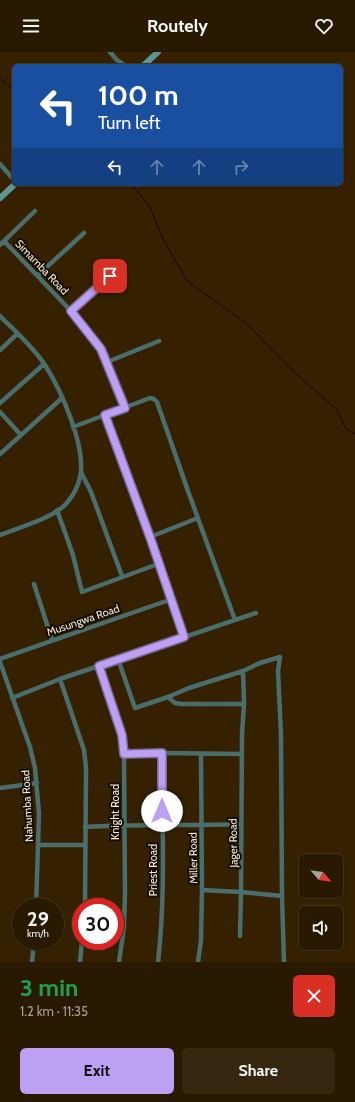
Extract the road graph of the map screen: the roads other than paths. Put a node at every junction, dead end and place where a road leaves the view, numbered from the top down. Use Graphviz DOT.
graph roads {
  1 [pos="110,52"];
  2 [pos="158,52"];
  3 [pos="123,64"];
  4 [pos="145,64"];
  5 [pos="0,164"];
  6 [pos="12,178"];
  7 [pos="13,186"];
  8 [pos="0,198"];
  9 [pos="35,211"];
  10 [pos="84,233"];
  11 [pos="4,241"];
  12 [pos="0,245"];
  13 [pos="38,275"];
  14 [pos="110,276"];
  15 [pos="71,311"];
  16 [pos="0,316"];
  17 [pos="17,334"];
  18 [pos="159,341"];
  19 [pos="0,350"];
  20 [pos="107,362"];
  21 [pos="44,364"];
  22 [pos="62,398"];
  23 [pos="0,403"];
  24 [pos="125,408"];
  25 [pos="0,412"];
  26 [pos="105,415"];
  27 [pos="73,427"];
  28 [pos="20,434"];
  29 [pos="0,454"];
  30 [pos="81,471"];
  31 [pos="57,510"];
  32 [pos="198,518"];
  33 [pos="0,535"];
  34 [pos="150,537"];
  35 [pos="158,564"];
  36 [pos="122,576"];
  37 [pos="34,584"];
  38 [pos="172,598"];
  39 [pos="256,613"];
  40 [pos="235,620"];
  41 [pos="184,637"];
  42 [pos="52,640"];
  43 [pos="0,659"];
  44 [pos="118,660"];
  45 [pos="0,662"];
  46 [pos="99,666"];
  47 [pos="243,671"];
  48 [pos="60,679"];
  49 [pos="12,698"];
  50 [pos="168,698"];
  51 [pos="244,704"];
  52 [pos="162,753"];
  53 [pos="124,754"];
  54 [pos="201,754"];
  55 [pos="242,754"];
  56 [pos="37,783"];
  57 [pos="0,788"];
  58 [pos="124,824"];
  59 [pos="241,824"];
  60 [pos="162,825"];
  61 [pos="201,825"];
  62 [pos="85,827"];
  63 [pos="38,845"];
  64 [pos="85,845"];
  65 [pos="202,890"];
  66 [pos="242,892"];
  67 [pos="282,896"];
  68 [pos="36,898"];
  69 [pos="85,898"];
  70 [pos="240,936"];
  71 [pos="33,950"];
  72 [pos="81,950"];
  73 [pos="32,962"];
  74 [pos="80,962"];
  75 [pos="119,962"];
  76 [pos="158,962"];
  77 [pos="198,962"];
  78 [pos="284,962"];
  1 -- 3 [label="street"];
  2 -- 4 [label="street"];
  5 -- 6 [label="street"];
  7 -- 8 [label="street"];
  9 -- 11 [label="street"];
  10 -- 13 [label="street"];
  11 -- 12 [label="street"];
  11 -- 13 [label="street, Simamba Road"];
  13 -- 15 [label="street, Simamba Road"];
  14 -- 15 [label="street"];
  15 -- 20 [label="street, Simamba Road"];
  16 -- 17 [label="street"];
  17 -- 19 [label="street"];
  17 -- 21 [label="street"];
  18 -- 20 [label="street"];
  20 -- 24 [label="street, Simamba Road"];
  21 -- 22 [label="street"];
  21 -- 23 [label="street"];
  22 -- 27 [label="street"];
  22 -- 28 [label="street"];
  24 -- 26 [label="street"];
  24 -- 32 [label="street"];
  25 -- 28 [label="street"];
  26 -- 27 [label="street"];
  26 -- 34 [label="street"];
  27 -- 30 [label="street"];
  28 -- 29 [label="street"];
  30 -- 31 [label="street"];
  30 -- 36 [label="street"];
  31 -- 33 [label="street"];
  31 -- 36 [label="street"];
  32 -- 34 [label="street"];
  32 -- 40 [label="street"];
  34 -- 35 [label="street"];
  35 -- 36 [label="street"];
  35 -- 38 [label="street"];
  37 -- 42 [label="street"];
  38 -- 41 [label="street"];
  38 -- 42 [label="street, Musungwa Road"];
  39 -- 40 [label="street"];
  40 -- 41 [label="street"];
  41 -- 44 [label="street"];
  42 -- 43 [label="street, Musungwa Road"];
  44 -- 46 [label="street"];
  44 -- 50 [label="street"];
  45 -- 49 [label="street, Nahumba Road"];
  46 -- 48 [label="street"];
  46 -- 53 [label="street, Knight Road"];
  47 -- 50 [label="street"];
  47 -- 51 [label="street, Jager Road"];
  47 -- 67 [label="street"];
  48 -- 49 [label="street"];
  48 -- 62 [label="street"];
  49 -- 56 [label="street, Nahumba Road"];
  50 -- 51 [label="street"];
  51 -- 55 [label="street, Jager Road"];
  52 -- 53 [label="street"];
  52 -- 54 [label="street"];
  52 -- 60 [label="street, Priest Road"];
  53 -- 58 [label="street, Knight Road"];
  54 -- 55 [label="street"];
  54 -- 61 [label="street, Miller Road"];
  55 -- 59 [label="street, Jager Road"];
  56 -- 57 [label="street"];
  56 -- 63 [label="street, Nahumba Road"];
  58 -- 60 [label="street"];
  58 -- 62 [label="street"];
  58 -- 75 [label="street, Knight Road"];
  59 -- 61 [label="street"];
  59 -- 66 [label="street, Jager Road"];
  60 -- 61 [label="street"];
  60 -- 76 [label="street, Priest Road"];
  61 -- 65 [label="street, Miller Road"];
  62 -- 64 [label="street"];
  63 -- 64 [label="street"];
  63 -- 68 [label="street, Nahumba Road"];
  64 -- 69 [label="street"];
  65 -- 66 [label="street"];
  65 -- 77 [label="street, Miller Road"];
  66 -- 67 [label="street"];
  66 -- 70 [label="street, Jager Road"];
  67 -- 78 [label="street"];
  71 -- 73 [label="street"];
  72 -- 74 [label="street"];
}
